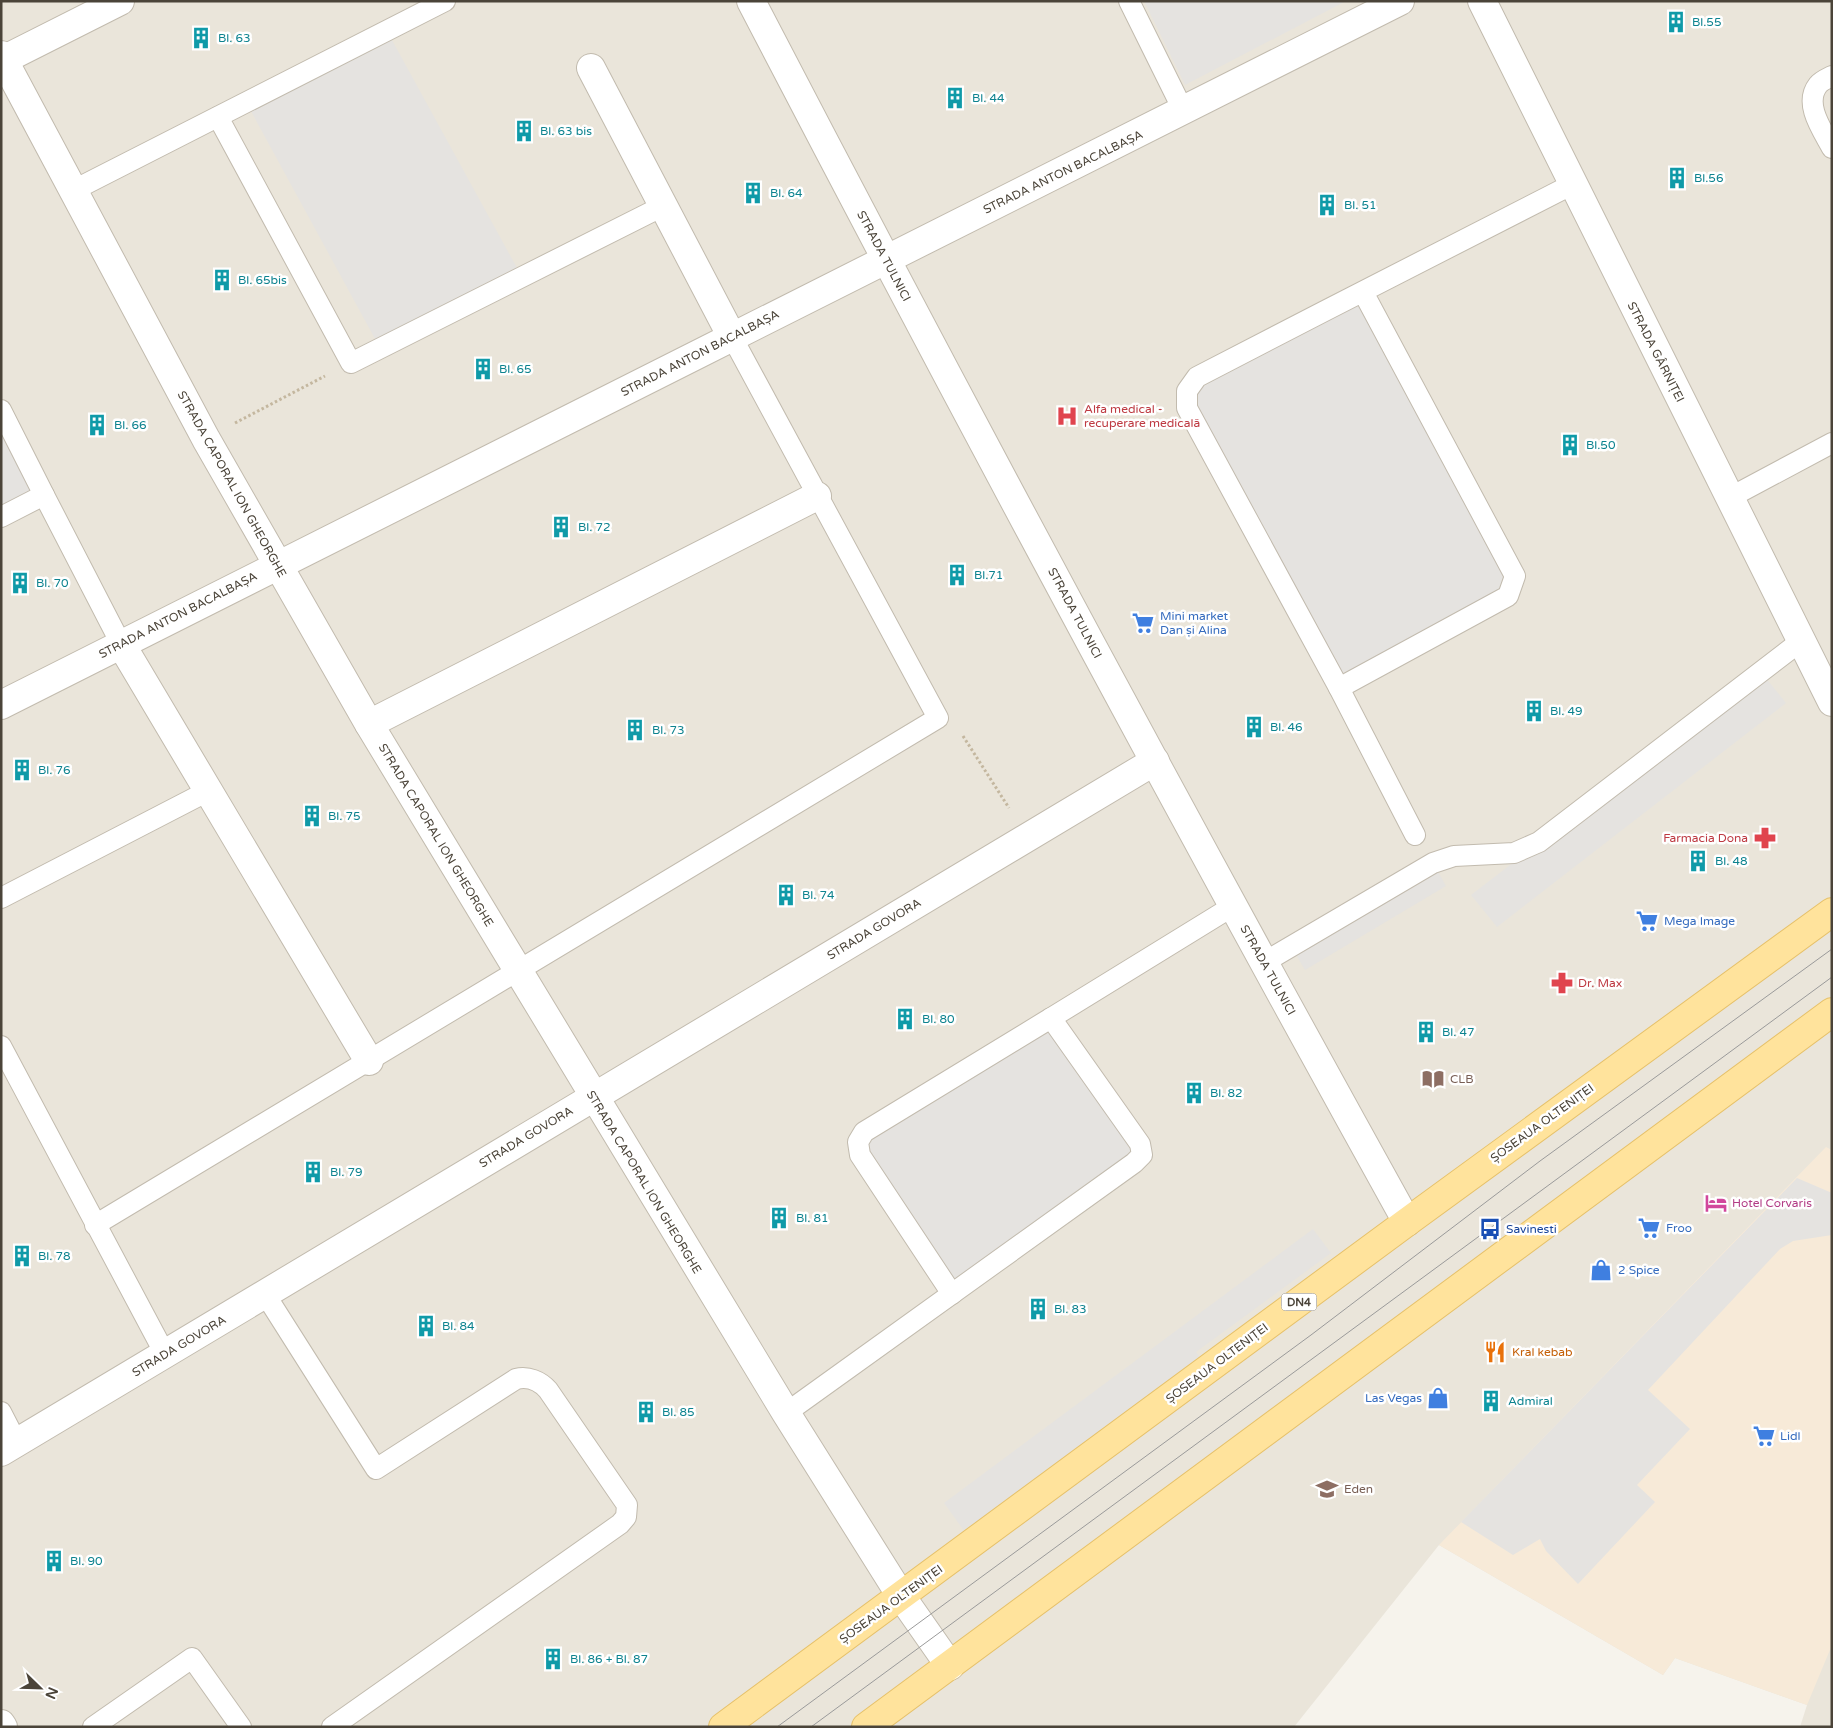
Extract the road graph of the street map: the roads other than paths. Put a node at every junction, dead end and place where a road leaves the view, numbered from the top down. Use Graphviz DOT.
graph roads {
  1 [pos="120,1"];
  2 [pos="445,1"];
  3 [pos="751,1"];
  4 [pos="1129,1"];
  5 [pos="1400,1"];
  6 [pos="1482,1"];
  7 [pos="2,58"];
  8 [pos="591,68"];
  9 [pos="1832,76"];
  10 [pos="1184,112"];
  11 [pos="218,116"];
  12 [pos="1832,148"];
  13 [pos="1573,184"];
  14 [pos="72,191"];
  15 [pos="663,206"];
  16 [pos="886,260"];
  17 [pos="1363,292"];
  18 [pos="732,337"];
  19 [pos="1,410"];
  20 [pos="1832,443"];
  21 [pos="44,495"];
  22 [pos="817,496"];
  23 [pos="1729,498"];
  24 [pos="1,517"];
  25 [pos="277,564"];
  26 [pos="1801,641"];
  27 [pos="121,644"];
  28 [pos="1339,688"];
  29 [pos="1832,702"];
  30 [pos="1,705"];
  31 [pos="369,724"];
  32 [pos="1155,761"];
  33 [pos="208,791"];
  34 [pos="1416,835"];
  35 [pos="1,898"];
  36 [pos="1233,906"];
  37 [pos="1832,912"];
  38 [pos="1264,963"];
  39 [pos="517,971"];
  40 [pos="1832,1012"];
  41 [pos="1051,1018"];
  42 [pos="1,1046"];
  43 [pos="369,1061"];
  44 [pos="593,1097"];
  45 [pos="1407,1222"];
  46 [pos="96,1225"];
  47 [pos="266,1294"];
  48 [pos="952,1294"];
  49 [pos="165,1354"];
  50 [pos="1,1412"];
  51 [pos="786,1413"];
  52 [pos="9,1447"];
  53 [pos="901,1596"];
  54 [pos="950,1666"];
  55 [pos="93,1727"];
  56 [pos="240,1727"];
  57 [pos="332,1727"];
  58 [pos="723,1727"];
  59 [pos="866,1727"];
  1 -- 7 [label="street"];
  2 -- 11 [label="lane"];
  3 -- 16 [label="street, STRADA TULNICI"];
  4 -- 10 [label="lane"];
  5 -- 10 [label="street, STRADA ANTON BACALBAȘA"];
  6 -- 13 [label="street, STRADA GÂRNIȚEI"];
  7 -- 14 [label="street, STRADA CAPORAL ION GHEORGHE"];
  8 -- 15 [label="street"];
  9 -- 12 [label="lane"];
  10 -- 16 [label="street, STRADA ANTON BACALBAȘA"];
  11 -- 14 [label="lane"];
  11 -- 15 [label="lane"];
  13 -- 17 [label="lane"];
  13 -- 23 [label="street, STRADA GÂRNIȚEI"];
  14 -- 25 [label="street, STRADA CAPORAL ION GHEORGHE"];
  15 -- 18 [label="street"];
  16 -- 18 [label="street, STRADA ANTON BACALBAȘA"];
  16 -- 32 [label="street, STRADA TULNICI"];
  17 -- 28 [label="lane"];
  17 -- 28 [label="lane"];
  18 -- 22 [label="lane"];
  18 -- 25 [label="street, STRADA ANTON BACALBAȘA"];
  19 -- 21 [label="lane"];
  20 -- 23 [label="lane"];
  21 -- 24 [label="lane"];
  21 -- 27 [label="lane"];
  22 -- 31 [label="street"];
  22 -- 39 [label="lane"];
  23 -- 26 [label="street, STRADA GÂRNIȚEI"];
  25 -- 27 [label="street, STRADA ANTON BACALBAȘA"];
  25 -- 31 [label="street, STRADA CAPORAL ION GHEORGHE"];
  26 -- 29 [label="street, STRADA GÂRNIȚEI"];
  26 -- 38 [label="lane"];
  27 -- 30 [label="street, STRADA ANTON BACALBAȘA"];
  27 -- 33 [label="street"];
  28 -- 34 [label="lane"];
  31 -- 39 [label="street, STRADA CAPORAL ION GHEORGHE"];
  32 -- 36 [label="street, STRADA TULNICI"];
  32 -- 44 [label="street, STRADA GOVORA"];
  33 -- 35 [label="lane"];
  33 -- 43 [label="street"];
  36 -- 38 [label="street, STRADA TULNICI"];
  36 -- 41 [label="lane"];
  37 -- 45 [label="main road, ȘOSEAUA OLTENIȚEI / DN4"];
  38 -- 45 [label="street, STRADA TULNICI"];
  39 -- 43 [label="lane"];
  39 -- 44 [label="street, STRADA CAPORAL ION GHEORGHE"];
  40 -- 54 [label="main road"];
  41 -- 48 [label="lane"];
  41 -- 48 [label="lane"];
  42 -- 46 [label="lane"];
  43 -- 46 [label="lane"];
  44 -- 47 [label="street, STRADA GOVORA"];
  44 -- 51 [label="street, STRADA CAPORAL ION GHEORGHE"];
  45 -- 53 [label="main road, ȘOSEAUA OLTENIȚEI / DN4"];
  46 -- 49 [label="lane"];
  47 -- 49 [label="street, STRADA GOVORA"];
  47 -- 57 [label="lane"];
  48 -- 51 [label="lane"];
  49 -- 52 [label="street, STRADA GOVORA"];
  50 -- 52 [label="lane"];
  51 -- 53 [label="street, STRADA CAPORAL ION GHEORGHE"];
  53 -- 54 [label="street, STRADA CAPORAL ION GHEORGHE"];
  53 -- 58 [label="main road, ȘOSEAUA OLTENIȚEI / DN4"];
  54 -- 59 [label="main road"];
  55 -- 56 [label="lane"];
}
